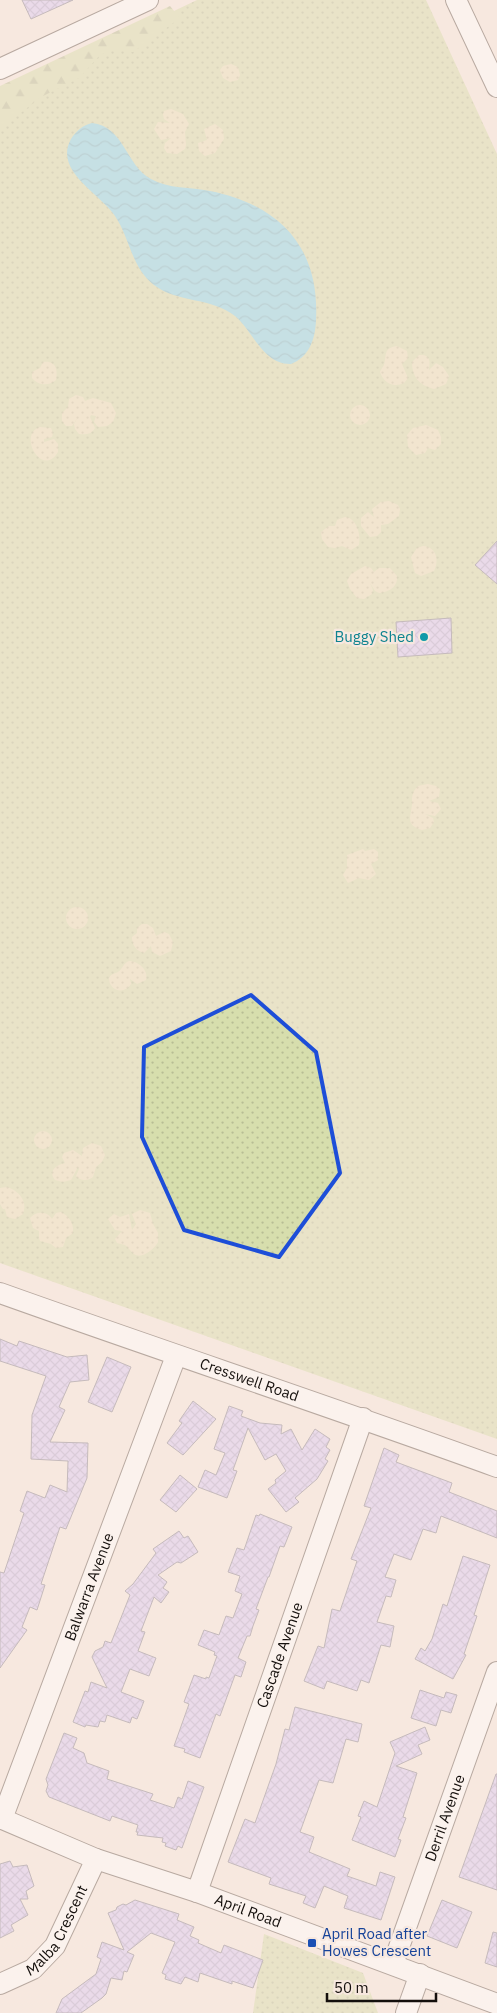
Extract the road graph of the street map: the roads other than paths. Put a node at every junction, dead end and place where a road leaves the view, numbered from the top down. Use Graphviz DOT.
graph roads {
  1 [pos="148,0"];
  2 [pos="456,0"];
  3 [pos="0,68"];
  4 [pos="497,87"];
  5 [pos="0,1293"];
  6 [pos="176,1356"];
  7 [pos="363,1418"];
  8 [pos="497,1467"];
  9 [pos="497,1672"];
  10 [pos="1,1819"];
  11 [pos="96,1859"];
  12 [pos="196,1892"];
  13 [pos="393,1964"];
  14 [pos="420,1974"];
  15 [pos="0,1984"];
  16 [pos="497,2004"];
  17 [pos="406,2013"];
  1 -- 3 [label="street"];
  2 -- 4 [label="street"];
  5 -- 6 [label="street, Cresswell Road"];
  6 -- 7 [label="street, Cresswell Road"];
  6 -- 10 [label="street, Balwarra Avenue"];
  7 -- 8 [label="street, Cresswell Road"];
  7 -- 12 [label="street, Cascade Avenue"];
  9 -- 13 [label="street, Derril Avenue"];
  10 -- 11 [label="street, April Road"];
  11 -- 12 [label="street, April Road"];
  11 -- 15 [label="street, Malba Crescent"];
  12 -- 13 [label="street, April Road"];
  13 -- 14 [label="street, April Road"];
  14 -- 16 [label="street, April Road"];
  14 -- 17 [label="street"];
}
